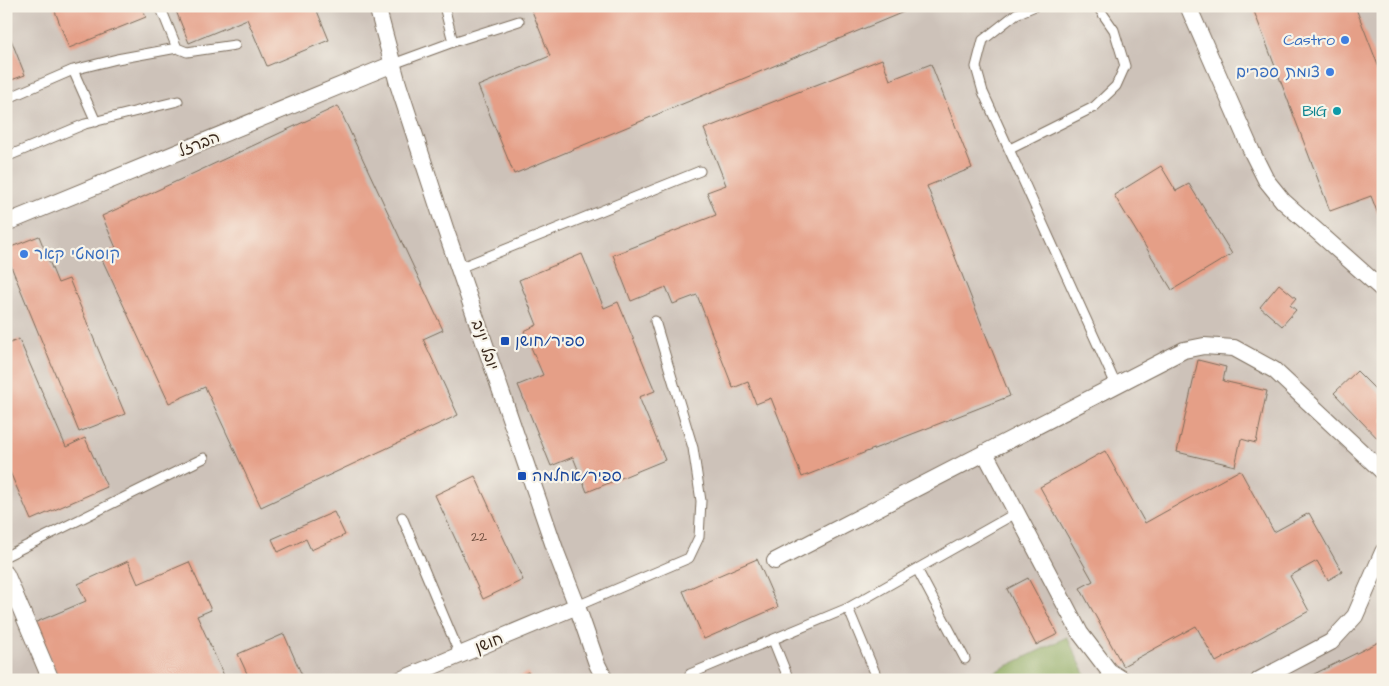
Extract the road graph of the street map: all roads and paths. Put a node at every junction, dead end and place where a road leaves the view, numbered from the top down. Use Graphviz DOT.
graph roads {
  1 [pos="160,6"];
  2 [pos="377,6"];
  3 [pos="444,6"];
  4 [pos="1035,6"];
  5 [pos="1096,6"];
  6 [pos="1188,6"];
  7 [pos="519,21"];
  8 [pos="453,42"];
  9 [pos="234,45"];
  10 [pos="177,48"];
  11 [pos="392,64"];
  12 [pos="73,70"];
  13 [pos="6,99"];
  14 [pos="178,101"];
  15 [pos="96,122"];
  16 [pos="1010,149"];
  17 [pos="6,157"];
  18 [pos="700,171"];
  19 [pos="6,223"];
  20 [pos="459,268"];
  21 [pos="1383,290"];
  22 [pos="655,321"];
  23 [pos="1116,385"];
  24 [pos="985,453"];
  25 [pos="204,458"];
  26 [pos="1383,472"];
  27 [pos="1016,513"];
  28 [pos="402,517"];
  29 [pos="1383,552"];
  30 [pos="6,556"];
  31 [pos="775,561"];
  32 [pos="917,569"];
  33 [pos="6,574"];
  34 [pos="577,606"];
  35 [pos="848,608"];
  36 [pos="772,640"];
  37 [pos="460,655"];
  38 [pos="966,659"];
  39 [pos="402,679"];
  40 [pos="51,680"];
  41 [pos="605,680"];
  42 [pos="693,680"];
  43 [pos="789,680"];
  44 [pos="878,680"];
  45 [pos="1123,680"];
  46 [pos="1259,680"];
  1 -- 10 [label="lane"];
  2 -- 11 [label="street, יובל יניב"];
  3 -- 8 [label="lane"];
  4 -- 16 [label="lane"];
  5 -- 16 [label="lane"];
  6 -- 21 [label="street"];
  7 -- 8 [label="lane"];
  8 -- 11 [label="lane"];
  9 -- 10 [label="lane"];
  10 -- 12 [label="lane"];
  11 -- 19 [label="street, הברזל"];
  11 -- 20 [label="street, יובל יניב"];
  12 -- 13 [label="lane"];
  12 -- 15 [label="lane"];
  14 -- 15 [label="lane"];
  15 -- 17 [label="lane"];
  16 -- 23 [label="lane"];
  18 -- 20 [label="lane"];
  20 -- 34 [label="street, יובל יניב"];
  22 -- 34 [label="lane"];
  23 -- 24 [label="street"];
  23 -- 26 [label="street"];
  24 -- 27 [label="street"];
  24 -- 31 [label="street"];
  25 -- 30 [label="lane"];
  27 -- 32 [label="lane"];
  27 -- 45 [label="street"];
  28 -- 37 [label="lane"];
  29 -- 46 [label="street"];
  32 -- 35 [label="lane"];
  32 -- 38 [label="lane"];
  33 -- 40 [label="street"];
  34 -- 37 [label="street, חושן"];
  34 -- 41 [label="street, יובל יניב"];
  35 -- 36 [label="lane"];
  35 -- 44 [label="lane"];
  36 -- 42 [label="lane"];
  36 -- 43 [label="lane"];
  37 -- 39 [label="street, חושן"];
}
